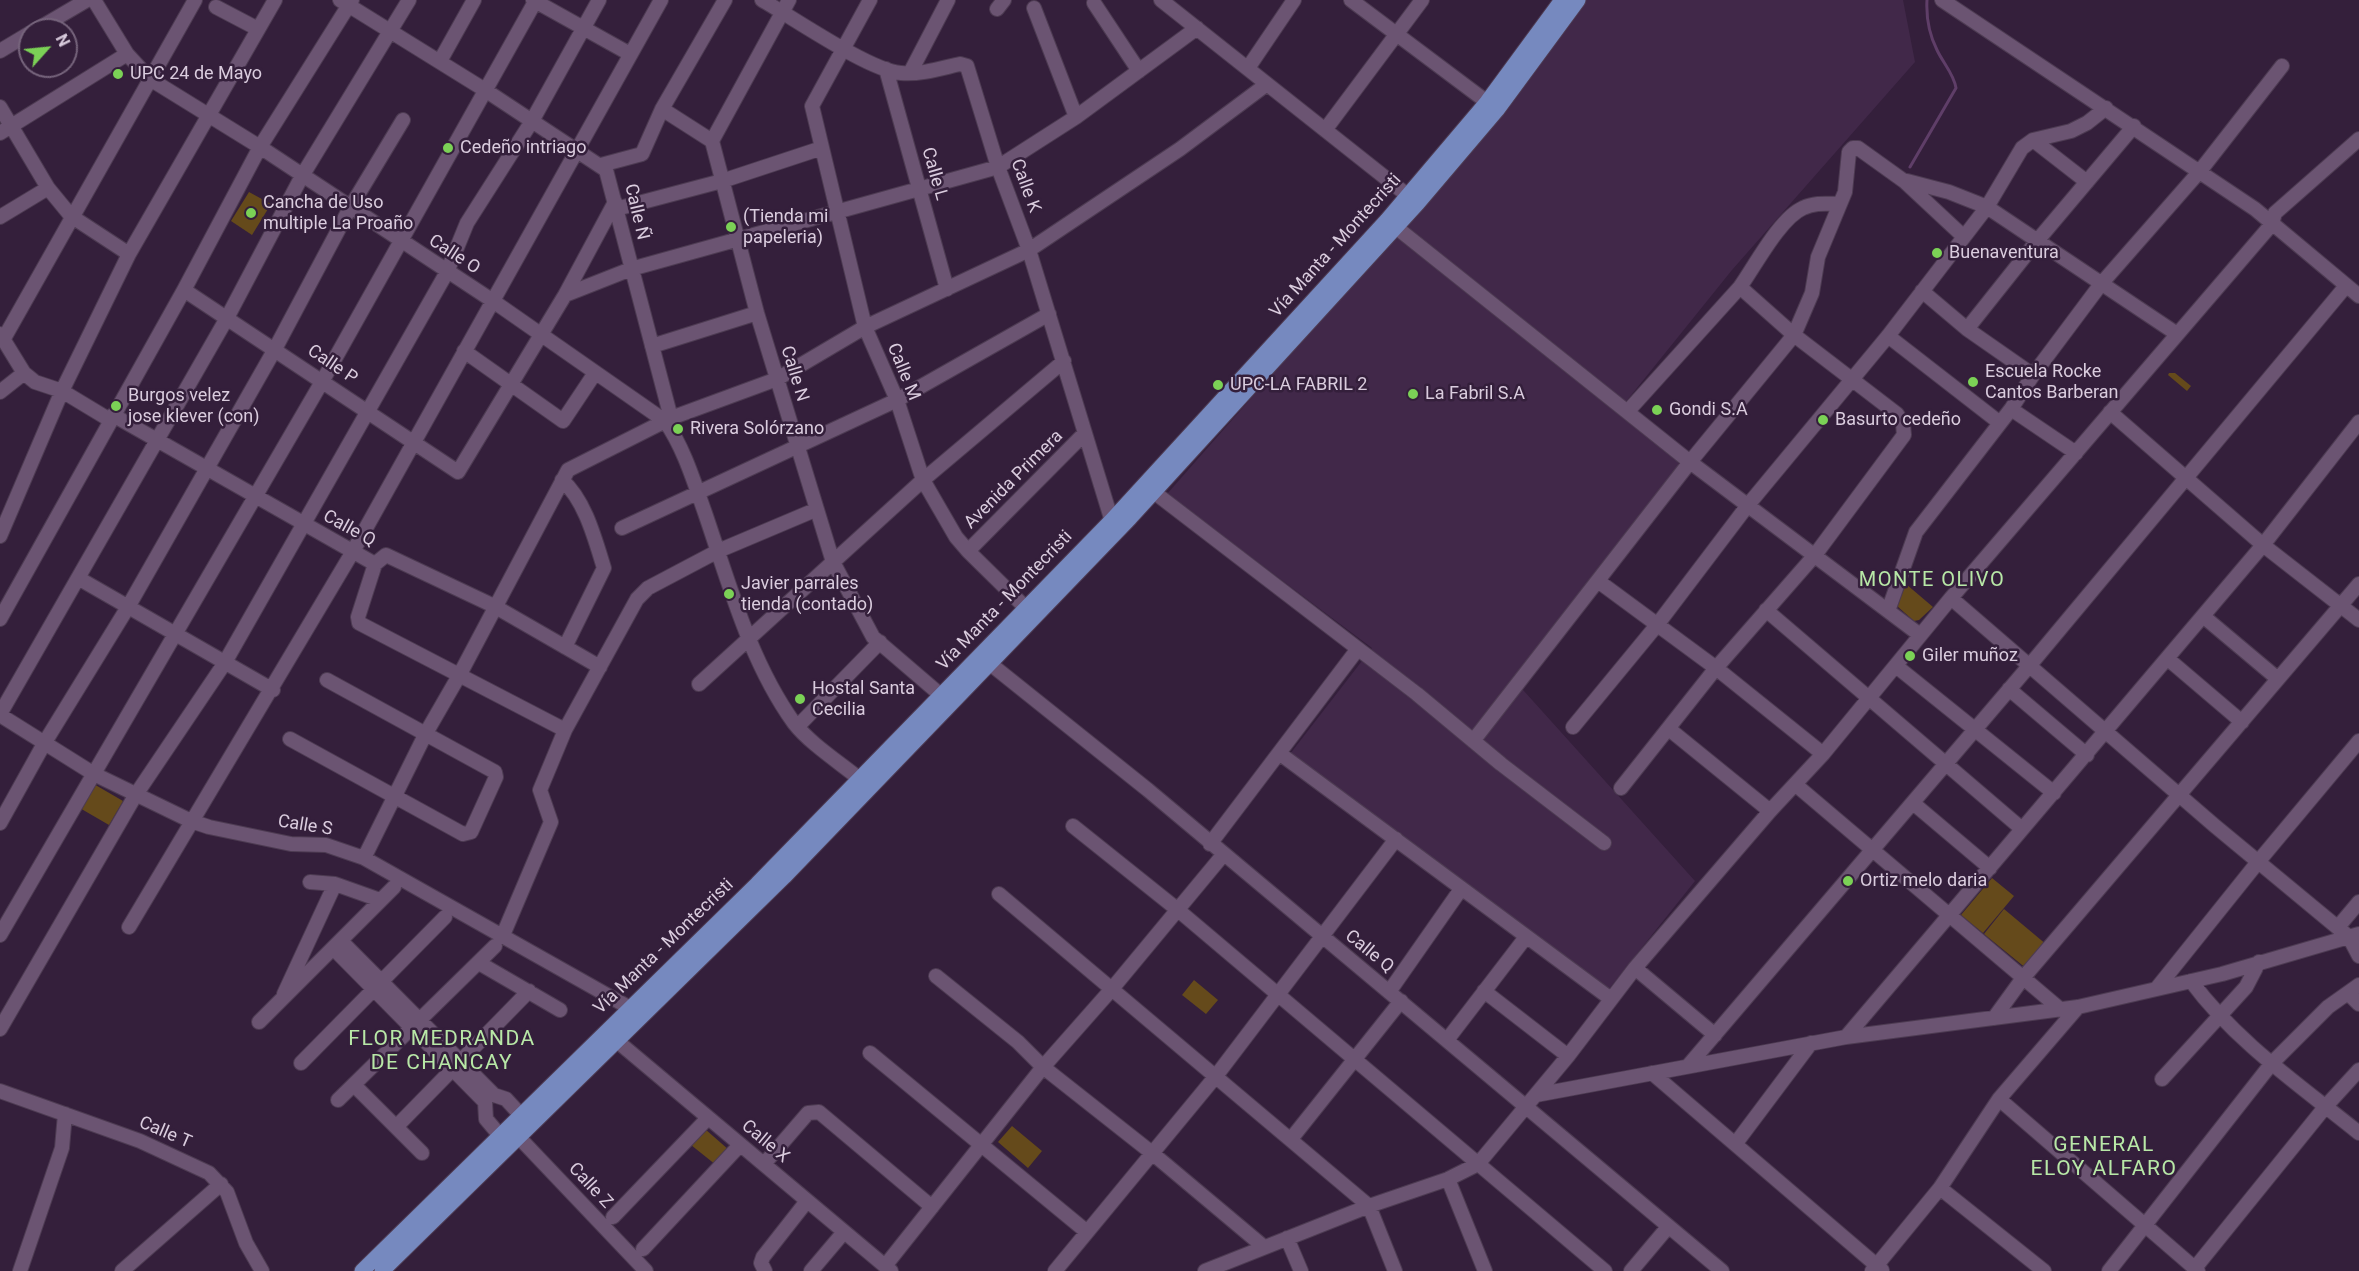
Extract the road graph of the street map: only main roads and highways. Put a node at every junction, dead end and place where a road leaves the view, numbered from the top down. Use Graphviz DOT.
graph roads {
  1 [pos="1571,1"];
  2 [pos="866,784"];
  3 [pos="525,1120"];
  4 [pos="508,1136"];
  5 [pos="362,1271"];
  6 [pos="382,1271"];
  1 -- 2 [label="main road, Vía Manta - Montecristi"];
  2 -- 3 [label="main road, Vía Manta - Montecristi"];
  2 -- 3 [label="main road, Vía Manta - Montecristi"];
  3 -- 4 [label="main road, Vía Manta - Montecristi"];
  4 -- 5 [label="main road, Vía Manta - Montecristi"];
  4 -- 6 [label="main road, Vía Manta - Montecristi"];
}
